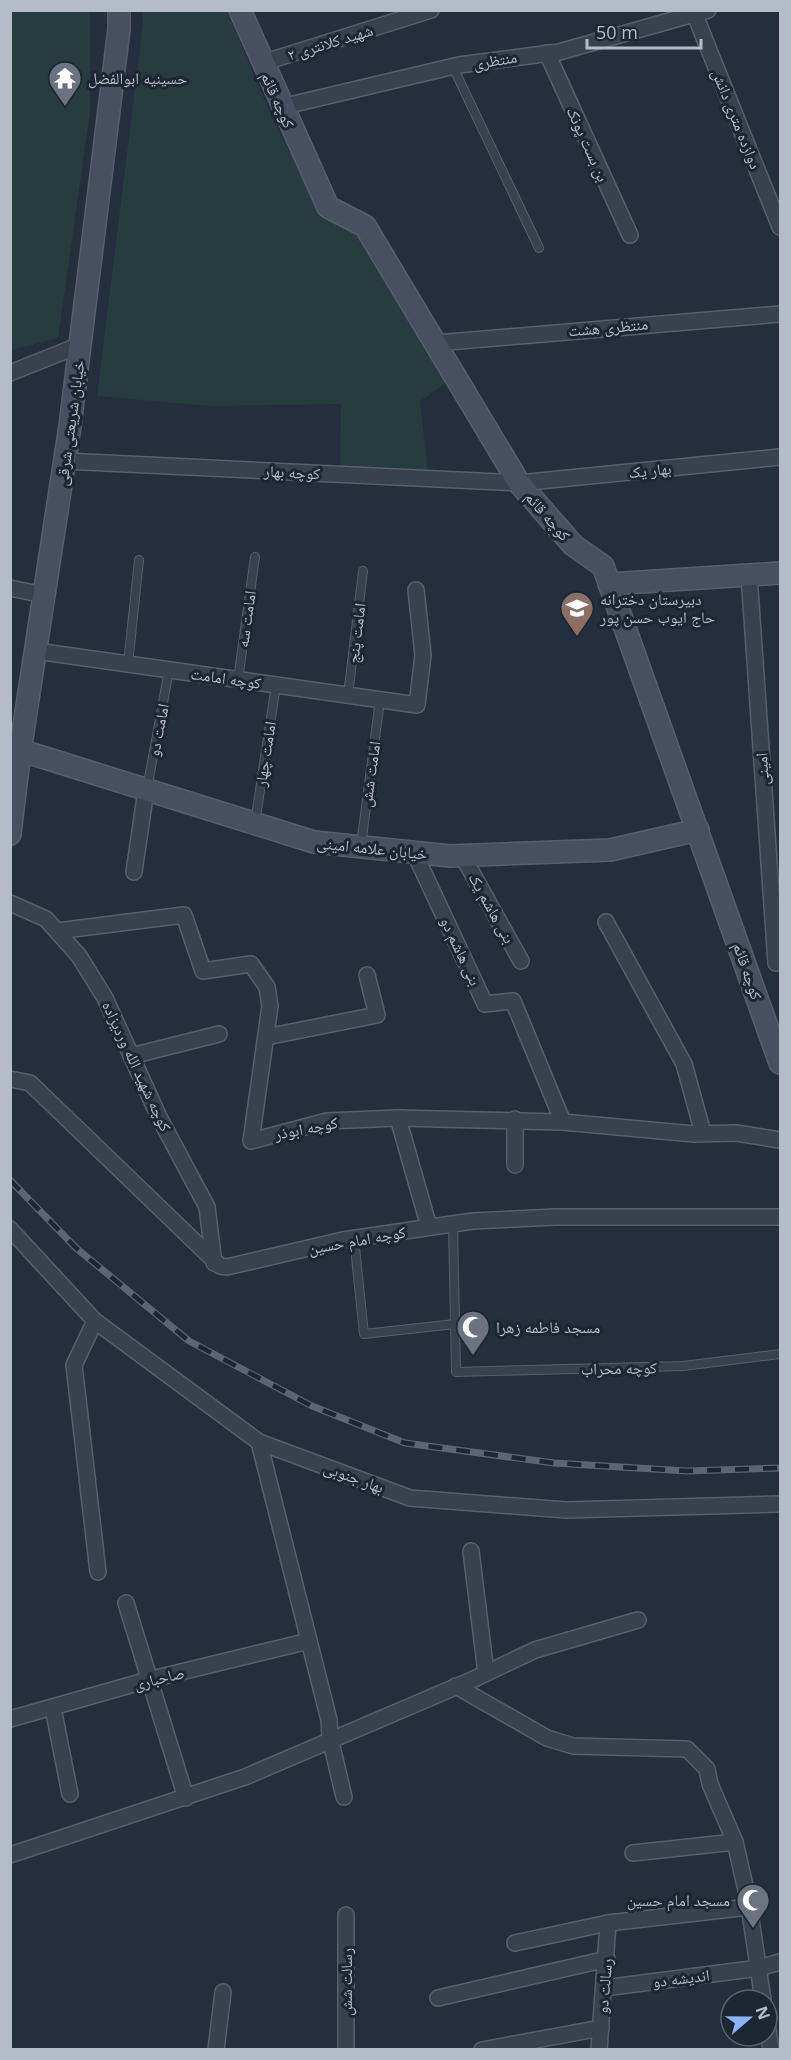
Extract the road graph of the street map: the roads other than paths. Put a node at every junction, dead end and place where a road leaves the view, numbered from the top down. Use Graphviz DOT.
graph roads {
  1 [pos="119,10"];
  2 [pos="240,10"];
  3 [pos="431,10"];
  4 [pos="698,12"];
  5 [pos="547,53"];
  6 [pos="262,63"];
  7 [pos="453,67"];
  8 [pos="281,107"];
  9 [pos="780,227"];
  10 [pos="630,236"];
  11 [pos="539,248"];
  12 [pos="780,314"];
  13 [pos="436,343"];
  14 [pos="80,345"];
  15 [pos="10,373"];
  16 [pos="780,457"];
  17 [pos="65,461"];
  18 [pos="519,483"];
  19 [pos="255,557"];
  20 [pos="139,560"];
  21 [pos="363,571"];
  22 [pos="780,573"];
  23 [pos="749,575"];
  24 [pos="609,584"];
  25 [pos="10,588"];
  26 [pos="416,590"];
  27 [pos="44,595"];
  28 [pos="36,651"];
  29 [pos="128,664"];
  30 [pos="169,670"];
  31 [pos="238,680"];
  32 [pos="276,685"];
  33 [pos="348,695"];
  34 [pos="380,700"];
  35 [pos="15,749"];
  36 [pos="146,790"];
  37 [pos="780,798"];
  38 [pos="764,800"];
  39 [pos="254,824"];
  40 [pos="11,829"];
  41 [pos="698,830"];
  42 [pos="10,834"];
  43 [pos="360,847"];
  44 [pos="414,852"];
  45 [pos="462,855"];
  46 [pos="134,872"];
  47 [pos="10,903"];
  48 [pos="606,922"];
  49 [pos="57,931"];
  50 [pos="521,961"];
  51 [pos="776,963"];
  52 [pos="367,975"];
  53 [pos="219,1034"];
  54 [pos="266,1037"];
  55 [pos="131,1056"];
  56 [pos="780,1063"];
  57 [pos="10,1079"];
  58 [pos="398,1118"];
  59 [pos="514,1119"];
  60 [pos="563,1122"];
  61 [pos="703,1133"];
  62 [pos="780,1140"];
  63 [pos="515,1165"];
  64 [pos="780,1217"];
  65 [pos="453,1224"];
  66 [pos="429,1227"];
  67 [pos="10,1229"];
  68 [pos="354,1238"];
  69 [pos="214,1263"];
  70 [pos="95,1321"];
  71 [pos="455,1324"];
  72 [pos="780,1354"];
  73 [pos="259,1442"];
  74 [pos="780,1504"];
  75 [pos="471,1551"];
  76 [pos="98,1572"];
  77 [pos="126,1603"];
  78 [pos="638,1620"];
  79 [pos="309,1641"];
  80 [pos="486,1673"];
  81 [pos="148,1680"];
  82 [pos="456,1686"];
  83 [pos="53,1708"];
  84 [pos="10,1719"];
  85 [pos="330,1738"];
  86 [pos="69,1794"];
  87 [pos="344,1797"];
  88 [pos="186,1798"];
  89 [pos="735,1842"];
  90 [pos="633,1853"];
  91 [pos="10,1855"];
  92 [pos="749,1907"];
  93 [pos="346,1915"];
  94 [pos="608,1923"];
  95 [pos="516,1943"];
  96 [pos="607,1959"];
  97 [pos="780,1962"];
  98 [pos="759,1968"];
  99 [pos="604,1988"];
  100 [pos="762,1988"];
  101 [pos="223,1992"];
  102 [pos="438,1998"];
  103 [pos="601,2028"];
  104 [pos="216,2049"];
  105 [pos="346,2049"];
  106 [pos="482,2049"];
  107 [pos="599,2049"];
  1 -- 14 [label="street, خیابان شریعتی شرقی"];
  2 -- 6 [label="street, کوچه قائم"];
  3 -- 6 [label="street, شهید کلانتری ۲"];
  4 -- 5 [label="street, منتظری"];
  4 -- 9 [label="street, دوازده متری دانش"];
  5 -- 7 [label="street, منتظری"];
  5 -- 10 [label="street, بن بست پونک"];
  6 -- 8 [label="street, کوچه قائم"];
  7 -- 8 [label="street, منتظری"];
  7 -- 11 [label="lane"];
  8 -- 13 [label="street, کوچه قائم"];
  12 -- 13 [label="street, منتظری هشت"];
  13 -- 18 [label="street, کوچه قائم"];
  14 -- 15 [label="street"];
  14 -- 17 [label="street, خیابان شریعتی شرقی"];
  16 -- 18 [label="street, بهار یک"];
  17 -- 18 [label="street, کوچه بهار"];
  17 -- 27 [label="street, خیابان شریعتی شرقی"];
  18 -- 24 [label="street, کوچه قائم"];
  19 -- 31 [label="lane, امامت سه"];
  20 -- 29 [label="lane"];
  21 -- 33 [label="lane, امامت پنج"];
  22 -- 23 [label="street"];
  23 -- 24 [label="street"];
  23 -- 38 [label="street, امینی"];
  24 -- 41 [label="street, کوچه قائم"];
  25 -- 27 [label="street"];
  26 -- 34 [label="street, کوچه امامت"];
  27 -- 28 [label="street, خیابان شریعتی شرقی"];
  28 -- 29 [label="street, کوچه امامت"];
  28 -- 35 [label="street, خیابان شریعتی شرقی"];
  29 -- 30 [label="street, کوچه امامت"];
  30 -- 31 [label="street, کوچه امامت"];
  30 -- 36 [label="lane, امامت دو"];
  31 -- 32 [label="street, کوچه امامت"];
  32 -- 33 [label="street, کوچه امامت"];
  32 -- 39 [label="lane, امامت چهار"];
  33 -- 34 [label="street, کوچه امامت"];
  34 -- 43 [label="lane, امامت شش"];
  35 -- 36 [label="street, خیابان علامه امینی"];
  35 -- 40 [label="street, خیابان شریعتی شرقی"];
  36 -- 39 [label="street, خیابان علامه امینی"];
  36 -- 46 [label="street"];
  37 -- 38 [label="street"];
  38 -- 51 [label="street, امینی"];
  39 -- 43 [label="street, خیابان علامه امینی"];
  40 -- 42 [label="street, خیابان شریعتی شرقی"];
  41 -- 45 [label="street, خیابان علامه امینی"];
  41 -- 56 [label="street, کوچه قائم"];
  43 -- 44 [label="street, خیابان علامه امینی"];
  44 -- 45 [label="street, خیابان علامه امینی"];
  44 -- 60 [label="street, بنی هاشم دو"];
  45 -- 50 [label="street, بنی هاشم یک"];
  47 -- 49 [label="street, کوچه شهید الله وردیزاده"];
  48 -- 61 [label="street"];
  49 -- 54 [label="street, کوچه ابوذر"];
  49 -- 55 [label="street, کوچه شهید الله وردیزاده"];
  52 -- 54 [label="street"];
  53 -- 55 [label="street"];
  54 -- 58 [label="street, کوچه ابوذر"];
  55 -- 69 [label="street, کوچه شهید الله وردیزاده"];
  57 -- 69 [label="street"];
  58 -- 59 [label="street, کوچه ابوذر"];
  58 -- 66 [label="street"];
  59 -- 60 [label="street, کوچه ابوذر"];
  59 -- 63 [label="street"];
  60 -- 61 [label="street, کوچه ابوذر"];
  61 -- 62 [label="street, کوچه ابوذر"];
  64 -- 65 [label="street, کوچه امام حسین"];
  65 -- 66 [label="street, کوچه امام حسین"];
  65 -- 71 [label="lane"];
  66 -- 68 [label="street, کوچه امام حسین"];
  67 -- 70 [label="street, بهار جنوبی"];
  68 -- 69 [label="street, کوچه امام حسین"];
  68 -- 71 [label="lane"];
  70 -- 73 [label="street, بهار جنوبی"];
  70 -- 76 [label="street"];
  71 -- 72 [label="lane, کوچه محراب"];
  73 -- 74 [label="street, بهار جنوبی"];
  73 -- 79 [label="street"];
  75 -- 80 [label="street"];
  77 -- 81 [label="street"];
  78 -- 80 [label="street"];
  79 -- 81 [label="street, صاحباری"];
  79 -- 85 [label="street"];
  80 -- 82 [label="street"];
  81 -- 83 [label="street, صاحباری"];
  81 -- 88 [label="street"];
  82 -- 85 [label="street"];
  82 -- 89 [label="street"];
  83 -- 84 [label="street, صاحباری"];
  83 -- 86 [label="street"];
  85 -- 87 [label="street"];
  85 -- 88 [label="street"];
  88 -- 91 [label="street"];
  89 -- 90 [label="street"];
  89 -- 92 [label="street"];
  92 -- 94 [label="street"];
  92 -- 98 [label="street"];
  93 -- 105 [label="street, رسالت شش"];
  94 -- 95 [label="street"];
  94 -- 96 [label="street, رسالت دو"];
  96 -- 99 [label="street, رسالت دو"];
  96 -- 102 [label="street"];
  97 -- 98 [label="street, اندیشه دو"];
  98 -- 99 [label="street, اندیشه دو"];
  98 -- 100 [label="street"];
  99 -- 103 [label="street, رسالت دو"];
  101 -- 104 [label="street"];
  103 -- 106 [label="street"];
  103 -- 107 [label="street, رسالت دو"];
}
